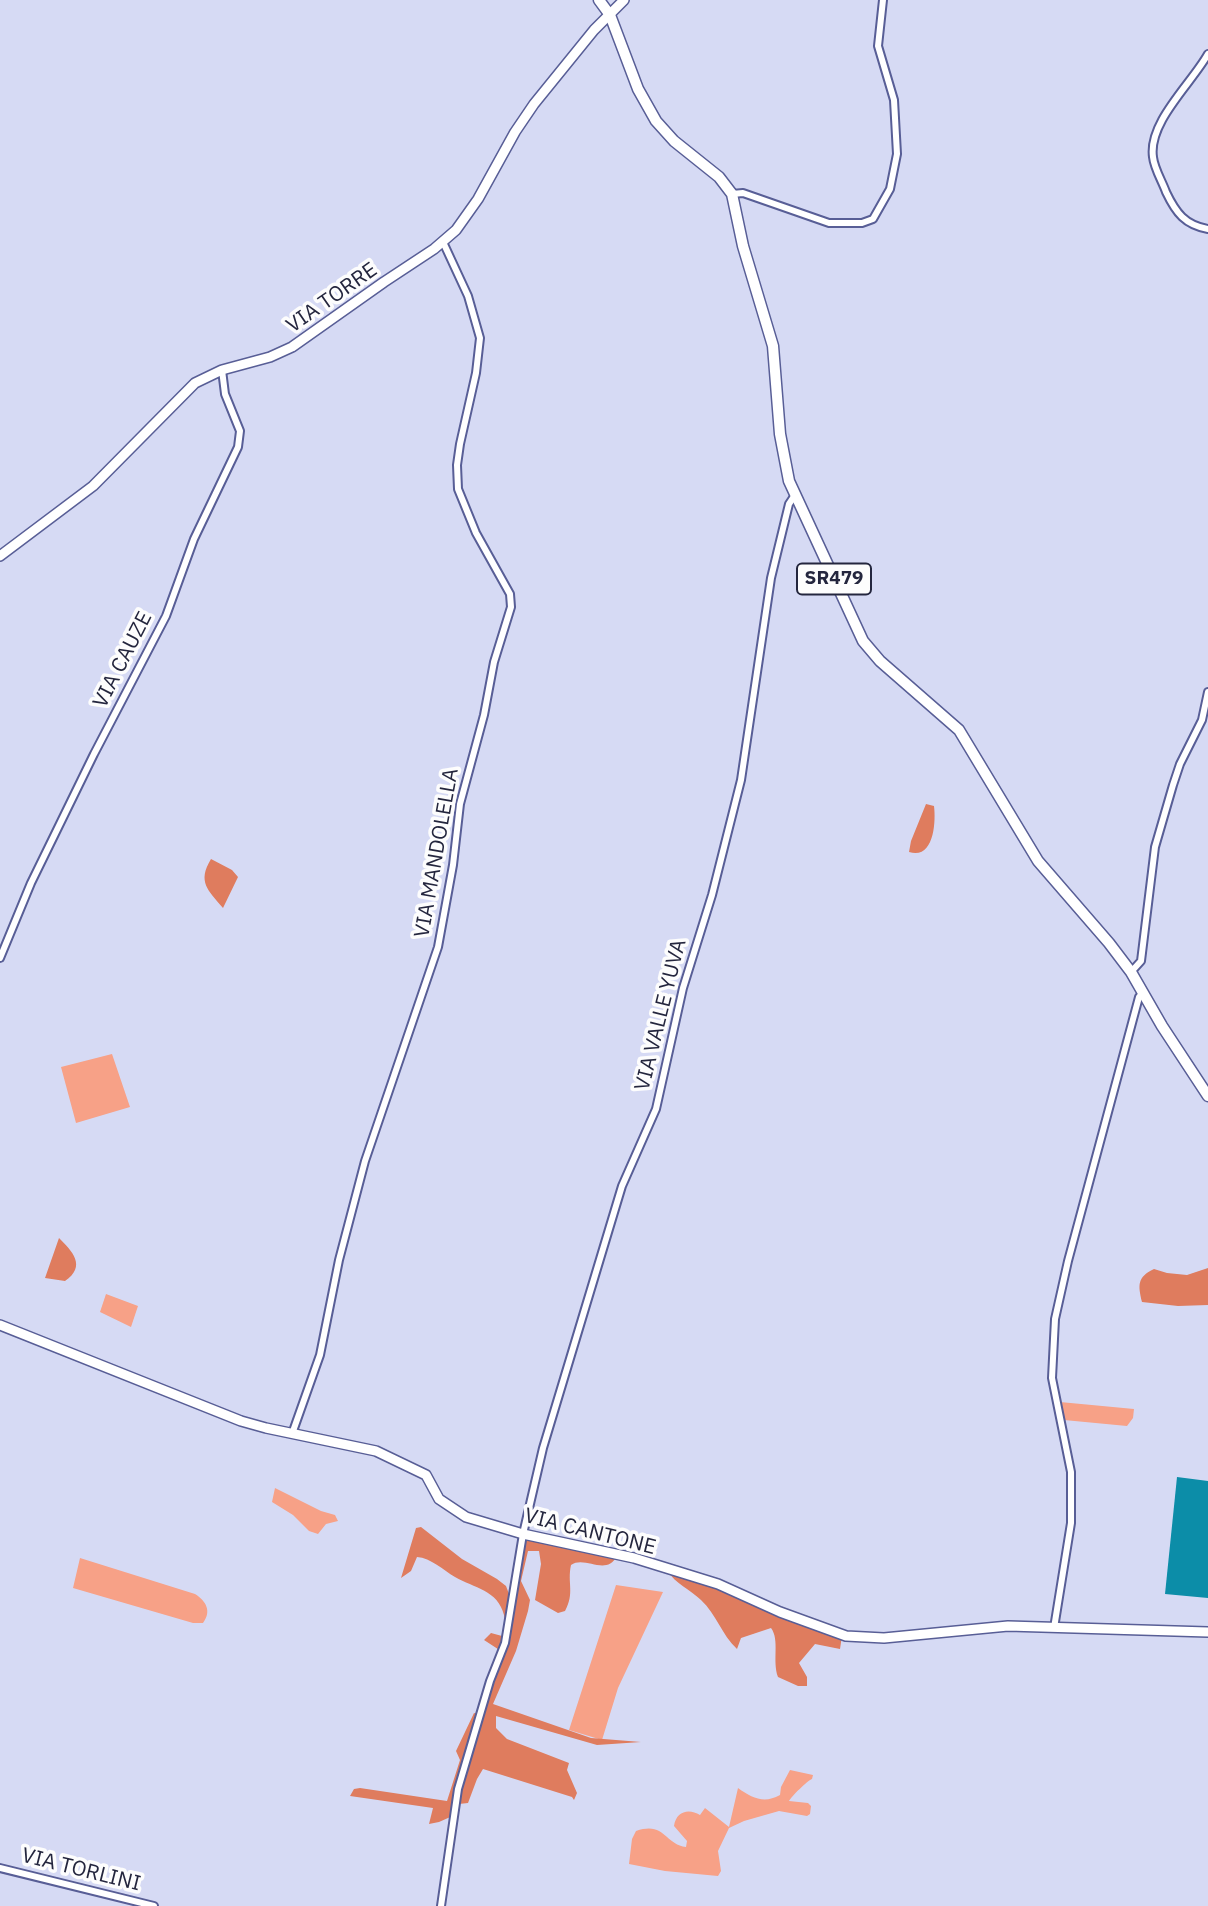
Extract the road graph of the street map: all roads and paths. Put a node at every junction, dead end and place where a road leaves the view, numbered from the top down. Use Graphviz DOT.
graph roads {
  1 [pos="598,0"];
  2 [pos="624,0"];
  3 [pos="883,0"];
  4 [pos="610,15"];
  5 [pos="1208,54"];
  6 [pos="732,194"];
  7 [pos="1208,229"];
  8 [pos="443,242"];
  9 [pos="222,370"];
  10 [pos="794,495"];
  11 [pos="0,556"];
  12 [pos="1208,692"];
  13 [pos="0,958"];
  14 [pos="1131,972"];
  15 [pos="1143,992"];
  16 [pos="1208,1096"];
  17 [pos="0,1325"];
  18 [pos="292,1434"];
  19 [pos="523,1534"];
  20 [pos="1054,1628"];
  21 [pos="1208,1632"];
  22 [pos="0,1868"];
  23 [pos="154,1906"];
  24 [pos="441,1906"];
  1 -- 4 [label="main road"];
  2 -- 4 [label="main road, VIA TORRE"];
  3 -- 6 [label="street"];
  4 -- 6 [label="main road"];
  4 -- 8 [label="main road, VIA TORRE"];
  5 -- 7 [label="street"];
  6 -- 10 [label="main road, SR479"];
  8 -- 9 [label="main road, VIA TORRE"];
  8 -- 18 [label="street, VIA MANDOLELLA"];
  9 -- 11 [label="main road, VIA TORRE"];
  9 -- 13 [label="street, VIA CAUZE"];
  10 -- 14 [label="main road, SR479"];
  10 -- 19 [label="street, VIA VALLE YUVA"];
  12 -- 14 [label="street"];
  14 -- 15 [label="main road, SR479"];
  15 -- 16 [label="main road, SR479"];
  15 -- 20 [label="street"];
  17 -- 18 [label="main road, VIA CANTONE"];
  18 -- 19 [label="main road, VIA CANTONE"];
  19 -- 20 [label="main road, VIA CANTONE"];
  19 -- 24 [label="street, VIA VALLE YUVA"];
  20 -- 21 [label="main road, VIA CANTONE"];
  22 -- 23 [label="street, VIA TORLINI"];
}
